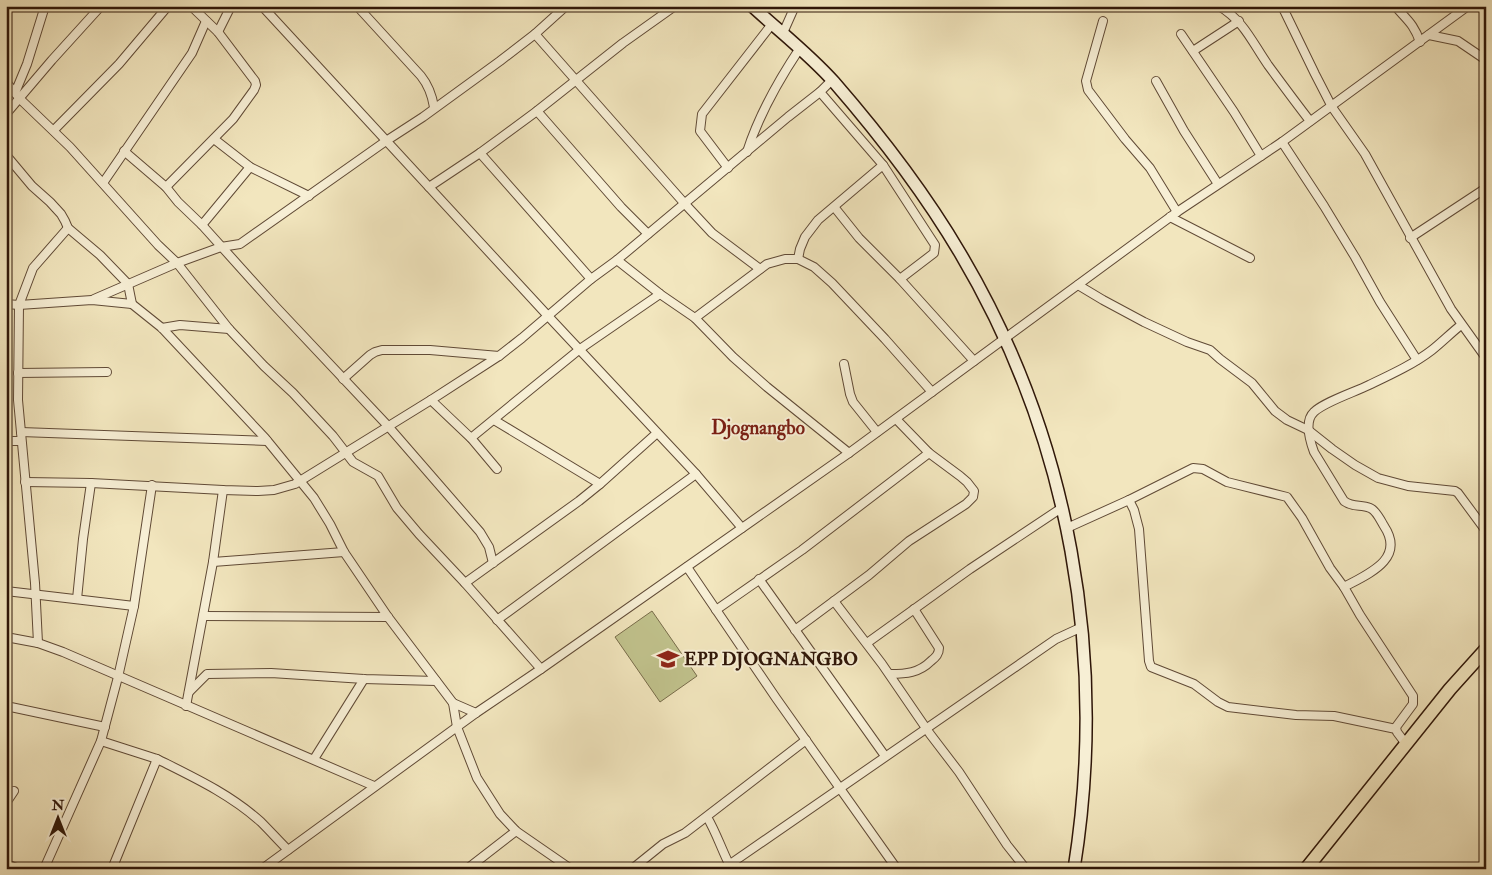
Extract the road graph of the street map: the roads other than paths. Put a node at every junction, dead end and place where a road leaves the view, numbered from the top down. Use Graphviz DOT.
graph roads {
  1 [pos="45,6"];
  2 [pos="89,6"];
  3 [pos="168,6"];
  4 [pos="191,6"];
  5 [pos="231,6"];
  6 [pos="262,6"];
  7 [pos="357,6"];
  8 [pos="566,6"];
  9 [pos="675,6"];
  10 [pos="752,6"];
  11 [pos="796,6"];
  12 [pos="1219,6"];
  13 [pos="1282,6"];
  14 [pos="1395,6"];
  15 [pos="1468,6"];
  16 [pos="99,9"];
  17 [pos="556,9"];
  18 [pos="206,21"];
  19 [pos="1103,21"];
  20 [pos="1239,21"];
  21 [pos="772,24"];
  22 [pos="218,32"];
  23 [pos="783,33"];
  24 [pos="535,34"];
  25 [pos="1181,34"];
  26 [pos="1429,35"];
  27 [pos="1420,42"];
  28 [pos="800,48"];
  29 [pos="1193,51"];
  30 [pos="1486,60"];
  31 [pos="575,80"];
  32 [pos="832,80"];
  33 [pos="1156,81"];
  34 [pos="6,82"];
  35 [pos="820,92"];
  36 [pos="18,96"];
  37 [pos="434,107"];
  38 [pos="1332,107"];
  39 [pos="538,111"];
  40 [pos="6,114"];
  41 [pos="1310,121"];
  42 [pos="54,130"];
  43 [pos="214,139"];
  44 [pos="386,141"];
  45 [pos="1282,142"];
  46 [pos="124,151"];
  47 [pos="747,152"];
  48 [pos="480,153"];
  49 [pos="6,155"];
  50 [pos="1261,156"];
  51 [pos="884,165"];
  52 [pos="250,167"];
  53 [pos="728,168"];
  54 [pos="103,183"];
  55 [pos="1218,184"];
  56 [pos="166,187"];
  57 [pos="430,187"];
  58 [pos="1486,188"];
  59 [pos="309,196"];
  60 [pos="685,204"];
  61 [pos="835,208"];
  62 [pos="1174,214"];
  63 [pos="202,225"];
  64 [pos="68,228"];
  65 [pos="648,234"];
  66 [pos="1410,238"];
  67 [pos="221,247"];
  68 [pos="1250,258"];
  69 [pos="798,259"];
  70 [pos="617,260"];
  71 [pos="177,263"];
  72 [pos="760,269"];
  73 [pos="592,279"];
  74 [pos="900,279"];
  75 [pos="128,284"];
  76 [pos="1078,285"];
  77 [pos="660,294"];
  78 [pos="92,300"];
  79 [pos="6,304"];
  80 [pos="132,304"];
  81 [pos="19,305"];
  82 [pos="548,316"];
  83 [pos="695,318"];
  84 [pos="1461,324"];
  85 [pos="162,328"];
  86 [pos="229,329"];
  87 [pos="1005,339"];
  88 [pos="580,350"];
  89 [pos="499,356"];
  90 [pos="1486,358"];
  91 [pos="1417,360"];
  92 [pos="974,362"];
  93 [pos="844,364"];
  94 [pos="107,372"];
  95 [pos="18,373"];
  96 [pos="343,379"];
  97 [pos="932,392"];
  98 [pos="432,400"];
  99 [pos="896,419"];
  100 [pos="494,420"];
  101 [pos="388,426"];
  102 [pos="1308,430"];
  103 [pos="21,432"];
  104 [pos="877,432"];
  105 [pos="657,433"];
  106 [pos="471,438"];
  107 [pos="6,441"];
  108 [pos="21,441"];
  109 [pos="268,441"];
  110 [pos="346,452"];
  111 [pos="849,453"];
  112 [pos="929,453"];
  113 [pos="497,469"];
  114 [pos="696,474"];
  115 [pos="301,481"];
  116 [pos="25,482"];
  117 [pos="91,483"];
  118 [pos="600,484"];
  119 [pos="152,485"];
  120 [pos="223,490"];
  121 [pos="1129,500"];
  122 [pos="1063,507"];
  123 [pos="742,528"];
  124 [pos="1067,528"];
  125 [pos="1486,532"];
  126 [pos="344,552"];
  127 [pos="213,562"];
  128 [pos="493,562"];
  129 [pos="687,567"];
  130 [pos="760,579"];
  131 [pos="465,583"];
  132 [pos="1344,587"];
  133 [pos="6,591"];
  134 [pos="35,593"];
  135 [pos="77,599"];
  136 [pos="834,601"];
  137 [pos="134,606"];
  138 [pos="914,609"];
  139 [pos="716,610"];
  140 [pos="203,616"];
  141 [pos="388,617"];
  142 [pos="497,620"];
  143 [pos="1082,627"];
  144 [pos="795,630"];
  145 [pos="6,637"];
  146 [pos="38,643"];
  147 [pos="866,643"];
  148 [pos="1486,648"];
  149 [pos="194,665"];
  150 [pos="541,670"];
  151 [pos="207,674"];
  152 [pos="890,674"];
  153 [pos="118,677"];
  154 [pos="364,679"];
  155 [pos="436,681"];
  156 [pos="189,692"];
  157 [pos="453,703"];
  158 [pos="6,706"];
  159 [pos="186,706"];
  160 [pos="476,713"];
  161 [pos="105,727"];
  162 [pos="457,727"];
  163 [pos="926,728"];
  164 [pos="1396,728"];
  165 [pos="806,740"];
  166 [pos="102,741"];
  167 [pos="1406,744"];
  168 [pos="886,756"];
  169 [pos="157,759"];
  170 [pos="314,759"];
  171 [pos="374,786"];
  172 [pos="840,787"];
  173 [pos="14,792"];
  174 [pos="6,803"];
  175 [pos="707,817"];
  176 [pos="516,831"];
  177 [pos="288,850"];
  178 [pos="6,864"];
  179 [pos="726,867"];
  180 [pos="19,869"];
  181 [pos="44,869"];
  182 [pos="112,869"];
  183 [pos="262,869"];
  184 [pos="467,869"];
  185 [pos="571,869"];
  186 [pos="632,869"];
  187 [pos="897,869"];
  188 [pos="1026,869"];
  189 [pos="1074,869"];
  190 [pos="1306,869"];
  1 -- 36 [label="street"];
  2 -- 16 [label="street"];
  3 -- 42 [label="street"];
  4 -- 18 [label="street"];
  5 -- 22 [label="street"];
  6 -- 44 [label="street"];
  7 -- 37 [label="street"];
  8 -- 17 [label="street"];
  9 -- 31 [label="street"];
  10 -- 21 [label="main road"];
  11 -- 23 [label="street"];
  12 -- 20 [label="street"];
  13 -- 38 [label="street"];
  14 -- 27 [label="street"];
  15 -- 26 [label="street"];
  16 -- 36 [label="street"];
  17 -- 24 [label="street"];
  18 -- 22 [label="street"];
  18 -- 46 [label="street"];
  19 -- 62 [label="street"];
  20 -- 29 [label="street"];
  20 -- 41 [label="street"];
  21 -- 23 [label="main road"];
  21 -- 53 [label="street"];
  22 -- 43 [label="street"];
  23 -- 28 [label="main road"];
  24 -- 31 [label="street"];
  24 -- 37 [label="street"];
  25 -- 29 [label="street"];
  26 -- 27 [label="street"];
  26 -- 30 [label="street"];
  27 -- 38 [label="street"];
  28 -- 32 [label="main road"];
  28 -- 47 [label="street"];
  29 -- 50 [label="street"];
  31 -- 39 [label="street"];
  31 -- 60 [label="street"];
  32 -- 35 [label="street"];
  32 -- 87 [label="main road"];
  33 -- 55 [label="street"];
  34 -- 36 [label="street"];
  35 -- 47 [label="street"];
  35 -- 51 [label="street"];
  36 -- 40 [label="street"];
  36 -- 42 [label="street"];
  37 -- 44 [label="street"];
  38 -- 41 [label="street"];
  38 -- 66 [label="street"];
  39 -- 48 [label="street"];
  39 -- 65 [label="street"];
  41 -- 45 [label="street"];
  42 -- 54 [label="street"];
  43 -- 52 [label="street"];
  43 -- 56 [label="street"];
  44 -- 57 [label="street"];
  44 -- 59 [label="street"];
  45 -- 50 [label="street"];
  45 -- 91 [label="street"];
  46 -- 54 [label="street"];
  46 -- 56 [label="street"];
  47 -- 53 [label="street"];
  48 -- 57 [label="street"];
  48 -- 73 [label="street"];
  49 -- 64 [label="street"];
  50 -- 55 [label="street"];
  51 -- 61 [label="street"];
  51 -- 74 [label="street"];
  52 -- 59 [label="street"];
  52 -- 63 [label="street"];
  53 -- 60 [label="street"];
  54 -- 71 [label="street"];
  55 -- 62 [label="street"];
  56 -- 63 [label="street"];
  57 -- 82 [label="street"];
  58 -- 66 [label="street"];
  59 -- 67 [label="street"];
  60 -- 65 [label="street"];
  60 -- 72 [label="street"];
  61 -- 69 [label="street"];
  61 -- 74 [label="street"];
  62 -- 68 [label="street"];
  62 -- 76 [label="street"];
  63 -- 67 [label="street"];
  64 -- 75 [label="street"];
  64 -- 81 [label="street"];
  65 -- 70 [label="street"];
  66 -- 84 [label="street"];
  67 -- 71 [label="street"];
  67 -- 96 [label="street"];
  69 -- 72 [label="street"];
  69 -- 97 [label="street"];
  70 -- 73 [label="street"];
  70 -- 77 [label="street"];
  71 -- 75 [label="street"];
  71 -- 86 [label="street"];
  72 -- 83 [label="street"];
  73 -- 82 [label="street"];
  74 -- 92 [label="street"];
  75 -- 78 [label="street"];
  75 -- 80 [label="street"];
  76 -- 87 [label="street"];
  76 -- 102 [label="street"];
  77 -- 83 [label="street"];
  77 -- 88 [label="street"];
  78 -- 80 [label="street"];
  78 -- 81 [label="street"];
  79 -- 81 [label="street"];
  80 -- 85 [label="street"];
  81 -- 95 [label="street"];
  82 -- 88 [label="street"];
  82 -- 89 [label="street"];
  83 -- 111 [label="street"];
  84 -- 90 [label="street"];
  84 -- 91 [label="street"];
  85 -- 86 [label="street"];
  85 -- 109 [label="street"];
  86 -- 110 [label="street"];
  87 -- 92 [label="street"];
  87 -- 122 [label="main road"];
  88 -- 100 [label="street"];
  88 -- 105 [label="street"];
  89 -- 96 [label="street"];
  89 -- 98 [label="street"];
  91 -- 102 [label="street"];
  92 -- 97 [label="street"];
  93 -- 104 [label="street"];
  94 -- 95 [label="street"];
  95 -- 103 [label="street"];
  96 -- 101 [label="street"];
  97 -- 99 [label="street"];
  98 -- 101 [label="street"];
  98 -- 106 [label="street"];
  99 -- 104 [label="street"];
  99 -- 112 [label="street"];
  100 -- 106 [label="street"];
  100 -- 118 [label="street"];
  101 -- 110 [label="street"];
  101 -- 128 [label="street"];
  102 -- 125 [label="street"];
  102 -- 132 [label="street"];
  103 -- 108 [label="street"];
  103 -- 109 [label="street"];
  104 -- 111 [label="street"];
  105 -- 114 [label="street"];
  105 -- 118 [label="street"];
  106 -- 113 [label="street"];
  107 -- 108 [label="street"];
  108 -- 116 [label="street"];
  109 -- 115 [label="street"];
  110 -- 115 [label="street"];
  110 -- 131 [label="street"];
  111 -- 123 [label="street"];
  112 -- 130 [label="street"];
  112 -- 136 [label="street"];
  114 -- 123 [label="street"];
  114 -- 142 [label="street"];
  115 -- 120 [label="street"];
  115 -- 126 [label="street"];
  116 -- 117 [label="street"];
  116 -- 134 [label="street"];
  117 -- 119 [label="street"];
  117 -- 135 [label="street"];
  118 -- 128 [label="street"];
  119 -- 120 [label="street"];
  119 -- 137 [label="street"];
  120 -- 127 [label="street"];
  121 -- 124 [label="street"];
  121 -- 132 [label="street"];
  121 -- 164 [label="street"];
  122 -- 124 [label="main road"];
  122 -- 138 [label="street"];
  123 -- 129 [label="street"];
  124 -- 143 [label="main road"];
  126 -- 127 [label="street"];
  126 -- 141 [label="street"];
  127 -- 140 [label="street"];
  128 -- 131 [label="street"];
  129 -- 139 [label="street"];
  129 -- 150 [label="street"];
  130 -- 139 [label="street"];
  130 -- 144 [label="street"];
  131 -- 142 [label="street"];
  132 -- 164 [label="street"];
  133 -- 134 [label="street"];
  134 -- 135 [label="street"];
  134 -- 146 [label="street"];
  135 -- 137 [label="street"];
  136 -- 144 [label="street"];
  136 -- 147 [label="street"];
  137 -- 153 [label="street"];
  138 -- 147 [label="street"];
  138 -- 152 [label="street"];
  139 -- 165 [label="street"];
  140 -- 141 [label="street"];
  140 -- 149 [label="street"];
  141 -- 155 [label="street"];
  142 -- 150 [label="street"];
  143 -- 163 [label="street"];
  143 -- 189 [label="main road"];
  144 -- 168 [label="street"];
  145 -- 146 [label="street"];
  146 -- 153 [label="street"];
  147 -- 152 [label="street"];
  148 -- 167 [label="main road"];
  149 -- 151 [label="street"];
  149 -- 156 [label="street"];
  150 -- 160 [label="street"];
  151 -- 154 [label="street"];
  151 -- 156 [label="street"];
  152 -- 163 [label="street"];
  153 -- 159 [label="street"];
  153 -- 161 [label="street"];
  154 -- 155 [label="street"];
  154 -- 170 [label="street"];
  155 -- 157 [label="street"];
  156 -- 159 [label="street"];
  157 -- 160 [label="street"];
  157 -- 162 [label="street"];
  158 -- 161 [label="street"];
  159 -- 170 [label="street"];
  160 -- 162 [label="street"];
  161 -- 166 [label="street"];
  162 -- 171 [label="street"];
  162 -- 176 [label="street"];
  163 -- 168 [label="street"];
  163 -- 188 [label="street"];
  164 -- 167 [label="street"];
  165 -- 172 [label="street"];
  165 -- 175 [label="street"];
  166 -- 169 [label="street"];
  166 -- 181 [label="street"];
  167 -- 190 [label="main road"];
  168 -- 172 [label="street"];
  169 -- 177 [label="street"];
  169 -- 182 [label="street"];
  170 -- 171 [label="street"];
  171 -- 177 [label="street"];
  172 -- 179 [label="street"];
  172 -- 187 [label="street"];
  173 -- 174 [label="street"];
  175 -- 179 [label="street"];
  175 -- 186 [label="street"];
  176 -- 184 [label="street"];
  176 -- 185 [label="street"];
  177 -- 183 [label="street"];
  178 -- 180 [label="street"];
}
